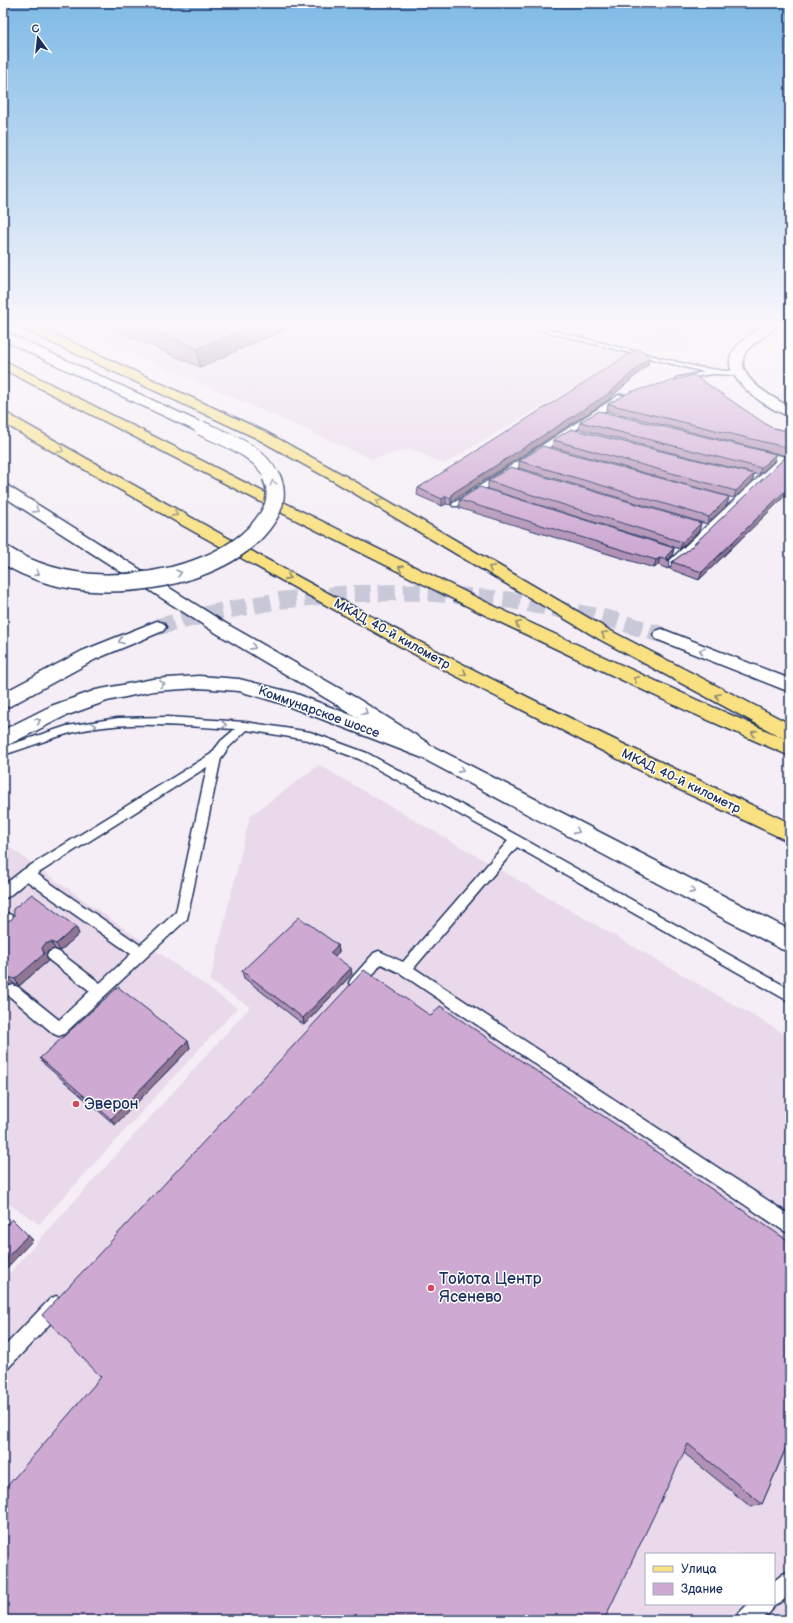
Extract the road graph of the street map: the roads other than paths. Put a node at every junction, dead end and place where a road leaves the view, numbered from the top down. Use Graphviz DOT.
graph roads {
  1 [pos="70,399"];
  2 [pos="137,399"];
  3 [pos="185,399"];
  4 [pos="620,399"];
  5 [pos="767,399"];
  6 [pos="790,412"];
  7 [pos="596,414"];
  8 [pos="3,417"];
  9 [pos="612,417"];
  10 [pos="569,431"];
  11 [pos="584,435"];
  12 [pos="541,449"];
  13 [pos="751,451"];
  14 [pos="556,453"];
  15 [pos="509,470"];
  16 [pos="524,474"];
  17 [pos="3,489"];
  18 [pos="478,490"];
  19 [pos="493,494"];
  20 [pos="456,504"];
  21 [pos="3,554"];
  22 [pos="670,565"];
  23 [pos="157,627"];
  24 [pos="662,635"];
  25 [pos="790,686"];
  26 [pos="3,701"];
  27 [pos="245,726"];
  28 [pos="790,733"];
  29 [pos="3,739"];
  30 [pos="790,749"];
  31 [pos="3,751"];
  32 [pos="427,752"];
  33 [pos="215,757"];
  34 [pos="790,833"];
  35 [pos="516,840"];
  36 [pos="27,874"];
  37 [pos="3,894"];
  38 [pos="790,942"];
  39 [pos="140,953"];
  40 [pos="54,956"];
  41 [pos="405,969"];
  42 [pos="13,991"];
  43 [pos="100,991"];
  44 [pos="347,992"];
  45 [pos="790,996"];
  46 [pos="790,1225"];
  47 [pos="67,1293"];
  48 [pos="3,1361"];
  49 [pos="790,1581"];
  50 [pos="775,1594"];
  51 [pos="763,1605"];
  52 [pos="746,1620"];
  30 -- 1 [label="main road, one-way"];
  21 -- 2 [label="street, one-way, bridge"];
  28 -- 3 [label="main road, one-way"];
  4 -- 7 [label="lane"];
  5 -- 6 [label="street"];
  7 -- 9 [label="lane"];
  7 -- 10 [label="lane"];
  8 -- 34 [label="main road, МКАД, 40-й километр, one-way"];
  10 -- 11 [label="lane"];
  10 -- 12 [label="lane"];
  12 -- 14 [label="lane"];
  12 -- 15 [label="lane"];
  13 -- 22 [label="lane"];
  15 -- 16 [label="lane"];
  15 -- 18 [label="lane"];
  17 -- 32 [label="street, one-way"];
  18 -- 19 [label="lane"];
  18 -- 20 [label="lane"];
  23 -- 26 [label="street, one-way"];
  25 -- 24 [label="street, one-way"];
  31 -- 27 [label="lane, one-way"];
  27 -- 33 [label="lane"];
  27 -- 35 [label="lane"];
  29 -- 32 [label="street, Коммунарское шоссе, one-way"];
  32 -- 38 [label="street, one-way"];
  33 -- 36 [label="lane"];
  33 -- 39 [label="lane"];
  35 -- 41 [label="lane"];
  35 -- 45 [label="lane"];
  36 -- 37 [label="lane"];
  36 -- 39 [label="lane"];
  39 -- 43 [label="lane"];
  40 -- 43 [label="lane"];
  41 -- 44 [label="lane"];
  41 -- 46 [label="lane"];
  42 -- 43 [label="lane"];
  47 -- 48 [label="lane"];
  49 -- 50 [label="lane"];
  51 -- 52 [label="lane"];
}
